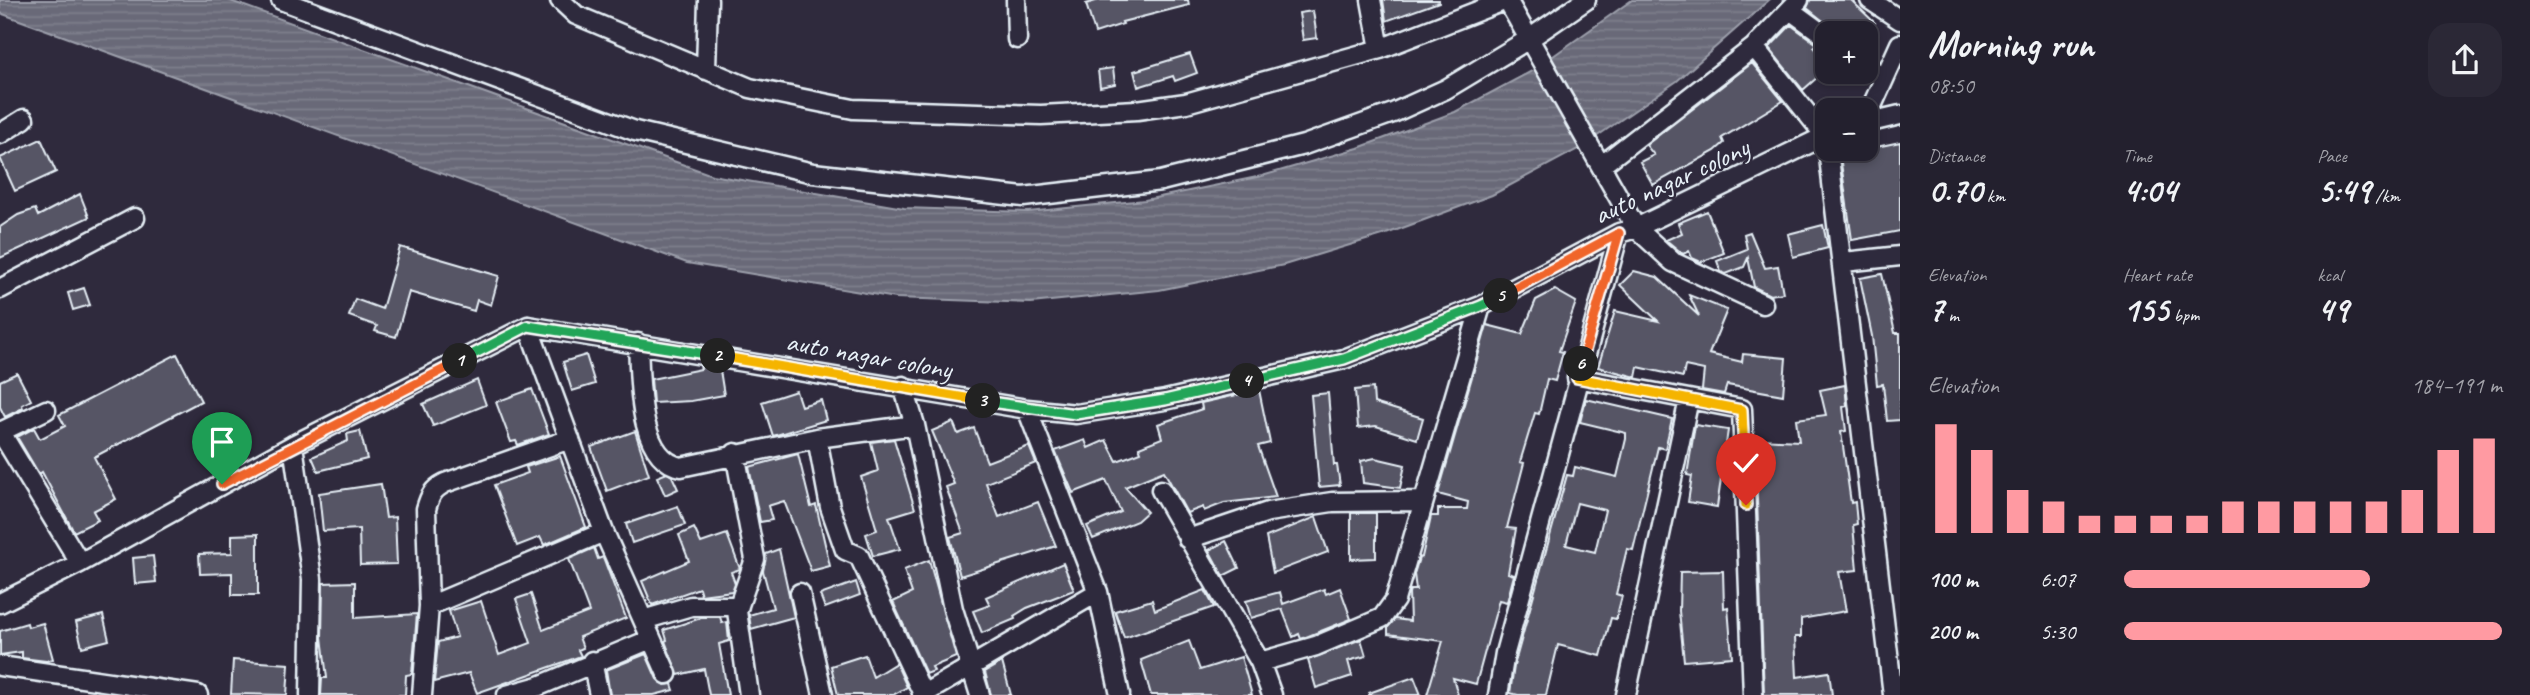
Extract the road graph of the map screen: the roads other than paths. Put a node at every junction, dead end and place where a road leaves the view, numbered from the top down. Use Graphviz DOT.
graph roads {
  1 [pos="281,0"];
  2 [pos="560,0"];
  3 [pos="708,0"];
  4 [pos="1016,0"];
  5 [pos="1371,0"];
  6 [pos="1507,0"];
  7 [pos="1586,0"];
  8 [pos="1870,0"];
  9 [pos="1795,5"];
  10 [pos="1900,20"];
  11 [pos="1815,25"];
  12 [pos="1017,39"];
  13 [pos="1900,44"];
  14 [pos="1532,45"];
  15 [pos="1754,47"];
  16 [pos="1380,49"];
  17 [pos="706,70"];
  18 [pos="1878,74"];
  19 [pos="1883,78"];
  20 [pos="1875,98"];
  21 [pos="1900,115"];
  22 [pos="1878,119"];
  23 [pos="24,120"];
  24 [pos="1815,121"];
  25 [pos="0,134"];
  26 [pos="1815,142"];
  27 [pos="1599,158"];
  28 [pos="1830,161"];
  29 [pos="135,218"];
  30 [pos="1636,228"];
  31 [pos="1619,233"];
  32 [pos="1900,256"];
  33 [pos="1844,262"];
  34 [pos="0,289"];
  35 [pos="1763,304"];
  36 [pos="1481,306"];
  37 [pos="528,326"];
  38 [pos="638,343"];
  39 [pos="1577,378"];
  40 [pos="903,386"];
  41 [pos="1689,399"];
  42 [pos="1027,409"];
  43 [pos="46,410"];
  44 [pos="915,425"];
  45 [pos="0,432"];
  46 [pos="817,438"];
  47 [pos="570,439"];
  48 [pos="293,445"];
  49 [pos="735,453"];
  50 [pos="1161,490"];
  51 [pos="1422,501"];
  52 [pos="604,533"];
  53 [pos="1188,539"];
  54 [pos="80,563"];
  55 [pos="1098,592"];
  56 [pos="800,593"];
  57 [pos="0,603"];
  58 [pos="429,606"];
  59 [pos="739,606"];
  60 [pos="643,620"];
  61 [pos="651,639"];
  62 [pos="592,661"];
  63 [pos="1261,662"];
  64 [pos="972,664"];
  65 [pos="0,666"];
  66 [pos="667,674"];
  67 [pos="540,690"];
  68 [pos="922,694"];
  69 [pos="198,695"];
  70 [pos="310,695"];
  71 [pos="422,695"];
  72 [pos="507,695"];
  73 [pos="599,695"];
  74 [pos="749,695"];
  75 [pos="823,695"];
  76 [pos="980,695"];
  77 [pos="1120,695"];
  78 [pos="1272,695"];
  79 [pos="1498,695"];
  80 [pos="1626,695"];
  81 [pos="1753,695"];
  82 [pos="1893,695"];
  1 -- 14 [label="street"];
  2 -- 17 [label="street"];
  3 -- 17 [label="street"];
  4 -- 12 [label="street"];
  5 -- 16 [label="street"];
  6 -- 14 [label="street"];
  6 -- 16 [label="street"];
  7 -- 14 [label="street"];
  8 -- 10 [label="street"];
  9 -- 11 [label="street"];
  9 -- 15 [label="street"];
  13 -- 19 [label="street"];
  14 -- 27 [label="street"];
  15 -- 24 [label="street"];
  15 -- 27 [label="street"];
  16 -- 17 [label="street"];
  18 -- 19 [label="street"];
  19 -- 20 [label="street"];
  21 -- 22 [label="street"];
  23 -- 25 [label="street"];
  26 -- 30 [label="street, auto nagar colony"];
  27 -- 30 [label="street"];
  28 -- 33 [label="street"];
  29 -- 34 [label="street"];
  30 -- 31 [label="street, auto nagar colony"];
  30 -- 35 [label="street"];
  31 -- 36 [label="street, auto nagar colony"];
  31 -- 39 [label="street"];
  32 -- 33 [label="street"];
  33 -- 82 [label="street"];
  36 -- 42 [label="street, auto nagar colony"];
  36 -- 51 [label="street"];
  37 -- 38 [label="street, auto nagar colony"];
  37 -- 47 [label="street"];
  37 -- 48 [label="street"];
  38 -- 40 [label="street, auto nagar colony"];
  38 -- 49 [label="street"];
  39 -- 41 [label="street"];
  39 -- 79 [label="street"];
  40 -- 42 [label="street, auto nagar colony"];
  40 -- 44 [label="street"];
  41 -- 80 [label="street"];
  41 -- 81 [label="street"];
  42 -- 55 [label="street"];
  43 -- 45 [label="street"];
  44 -- 46 [label="street"];
  44 -- 64 [label="street"];
  45 -- 54 [label="street"];
  46 -- 49 [label="street"];
  46 -- 68 [label="street"];
  47 -- 52 [label="street"];
  47 -- 58 [label="street"];
  48 -- 54 [label="street"];
  48 -- 70 [label="street"];
  49 -- 59 [label="street"];
  50 -- 53 [label="street"];
  51 -- 53 [label="street"];
  51 -- 63 [label="street"];
  52 -- 58 [label="street"];
  52 -- 60 [label="street"];
  53 -- 63 [label="street"];
  54 -- 57 [label="street"];
  55 -- 64 [label="street"];
  55 -- 77 [label="street"];
  56 -- 75 [label="street"];
  58 -- 71 [label="street"];
  59 -- 60 [label="street"];
  59 -- 74 [label="street"];
  60 -- 61 [label="street"];
  61 -- 62 [label="street"];
  61 -- 66 [label="street"];
  62 -- 67 [label="street"];
  62 -- 73 [label="street"];
  63 -- 78 [label="street"];
  64 -- 68 [label="street"];
  64 -- 76 [label="street"];
  65 -- 69 [label="street"];
  67 -- 72 [label="street"];
}
